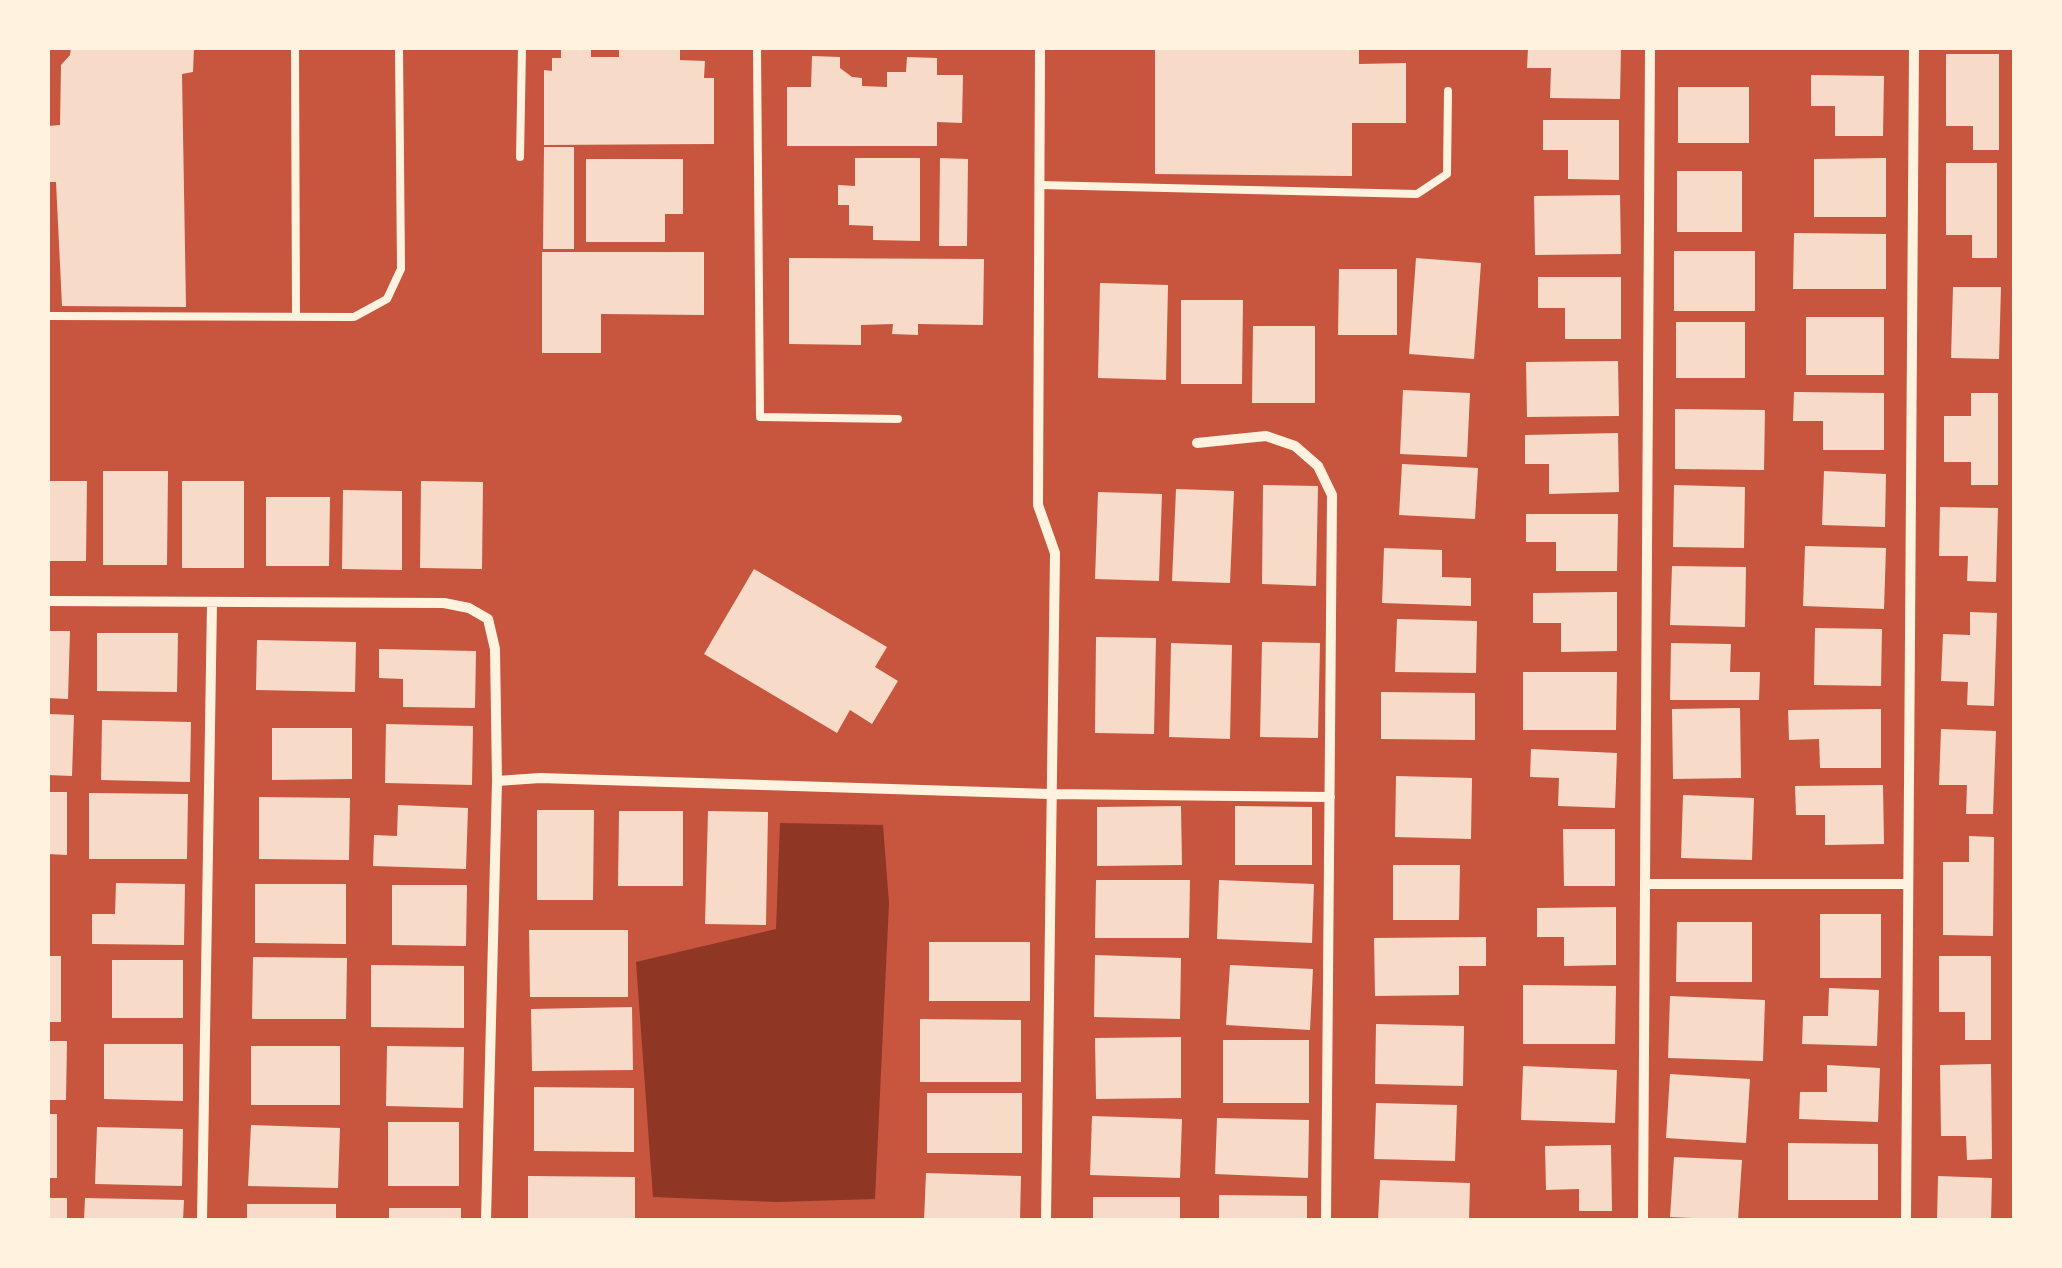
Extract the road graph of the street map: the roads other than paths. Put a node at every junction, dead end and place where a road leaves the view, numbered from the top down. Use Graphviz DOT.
graph roads {
  1 [pos="294,48"];
  2 [pos="398,48"];
  3 [pos="522,48"];
  4 [pos="757,48"];
  5 [pos="1040,48"];
  6 [pos="1650,48"];
  7 [pos="1914,48"];
  8 [pos="1448,90"];
  9 [pos="520,157"];
  10 [pos="1040,186"];
  11 [pos="48,316"];
  12 [pos="296,317"];
  13 [pos="898,419"];
  14 [pos="1197,443"];
  15 [pos="48,601"];
  16 [pos="212,602"];
  17 [pos="497,781"];
  18 [pos="1050,794"];
  19 [pos="1330,796"];
  20 [pos="1645,884"];
  21 [pos="1908,884"];
  22 [pos="202,1220"];
  23 [pos="486,1220"];
  24 [pos="1046,1220"];
  25 [pos="1326,1220"];
  26 [pos="1643,1220"];
  27 [pos="1906,1220"];
  1 -- 12 [label="lane"];
  2 -- 12 [label="lane"];
  3 -- 9 [label="lane"];
  4 -- 13 [label="lane"];
  5 -- 10 [label="street"];
  6 -- 20 [label="street"];
  7 -- 21 [label="street"];
  8 -- 10 [label="lane"];
  10 -- 18 [label="street"];
  11 -- 12 [label="lane"];
  14 -- 19 [label="street"];
  15 -- 16 [label="street"];
  16 -- 17 [label="street"];
  16 -- 22 [label="street"];
  17 -- 18 [label="street"];
  17 -- 23 [label="street"];
  18 -- 19 [label="street"];
  18 -- 24 [label="street"];
  19 -- 25 [label="street"];
  20 -- 21 [label="street"];
  20 -- 26 [label="street"];
  21 -- 27 [label="street"];
}
